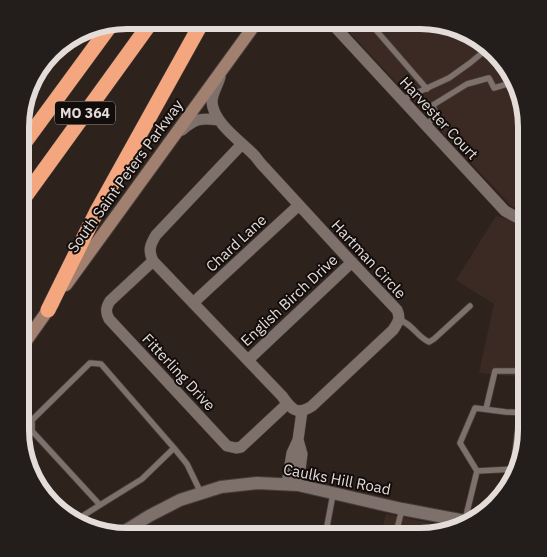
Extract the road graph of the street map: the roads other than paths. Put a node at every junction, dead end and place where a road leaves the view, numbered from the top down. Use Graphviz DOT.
graph roads {
  1 [pos="146,29"];
  2 [pos="197,29"];
  3 [pos="252,29"];
  4 [pos="337,29"];
  5 [pos="374,29"];
  6 [pos="106,31"];
  7 [pos="483,52"];
  8 [pos="223,70"];
  9 [pos="508,84"];
  10 [pos="427,89"];
  11 [pos="401,100"];
  12 [pos="219,120"];
  13 [pos="425,126"];
  14 [pos="29,136"];
  15 [pos="174,137"];
  16 [pos="242,144"];
  17 [pos="29,192"];
  18 [pos="299,205"];
  19 [pos="518,217"];
  20 [pos="154,261"];
  21 [pos="352,262"];
  22 [pos="193,303"];
  23 [pos="470,306"];
  24 [pos="48,310"];
  25 [pos="398,320"];
  26 [pos="29,337"];
  27 [pos="248,360"];
  28 [pos="518,371"];
  29 [pos="287,404"];
  30 [pos="486,409"];
  31 [pos="302,411"];
  32 [pos="518,412"];
  33 [pos="174,448"];
  34 [pos="510,469"];
  35 [pos="477,471"];
  36 [pos="292,485"];
  37 [pos="201,493"];
  38 [pos="333,494"];
  39 [pos="100,505"];
  40 [pos="402,509"];
  41 [pos="469,515"];
  42 [pos="81,517"];
  43 [pos="460,520"];
  44 [pos="130,528"];
  45 [pos="326,528"];
  46 [pos="397,528"];
  1 -- 17 [label="highway, MO 364"];
  2 -- 24 [label="highway"];
  3 -- 8 [label="main road, South Saint Peters Parkway"];
  4 -- 11 [label="street, Harvester Court"];
  5 -- 10 [label="lane"];
  6 -- 14 [label="highway, MO 364"];
  7 -- 10 [label="lane"];
  8 -- 12 [label="street, Hartman Circle"];
  8 -- 15 [label="main road, South Saint Peters Parkway"];
  9 -- 13 [label="lane"];
  10 -- 11 [label="lane"];
  11 -- 13 [label="street, Harvester Court"];
  12 -- 15 [label="street"];
  12 -- 16 [label="street, Hartman Circle"];
  13 -- 19 [label="street, Harvester Court"];
  15 -- 24 [label="main road, South Saint Peters Parkway"];
  16 -- 18 [label="street, Hartman Circle"];
  16 -- 20 [label="street"];
  18 -- 21 [label="street, Hartman Circle"];
  18 -- 22 [label="street, Chard Lane"];
  20 -- 22 [label="street"];
  20 -- 29 [label="street, Fitterling Drive"];
  21 -- 25 [label="street, Hartman Circle"];
  21 -- 27 [label="street, English Birch Drive"];
  22 -- 27 [label="street"];
  23 -- 25 [label="lane"];
  24 -- 26 [label="main road, South Saint Peters Parkway"];
  25 -- 31 [label="street, Hartman Circle"];
  27 -- 29 [label="street"];
  28 -- 30 [label="lane"];
  29 -- 31 [label="street"];
  30 -- 32 [label="lane"];
  30 -- 35 [label="lane"];
  31 -- 36 [label="street"];
  33 -- 37 [label="lane"];
  33 -- 39 [label="lane"];
  33 -- 39 [label="lane"];
  34 -- 35 [label="lane"];
  35 -- 41 [label="lane"];
  36 -- 37 [label="street, Caulks Hill Road"];
  36 -- 38 [label="street, Caulks Hill Road"];
  37 -- 44 [label="street, Caulks Hill Road"];
  38 -- 40 [label="street, Caulks Hill Road"];
  38 -- 45 [label="lane"];
  39 -- 42 [label="lane"];
  40 -- 43 [label="street, Caulks Hill Road"];
  40 -- 46 [label="lane"];
}
